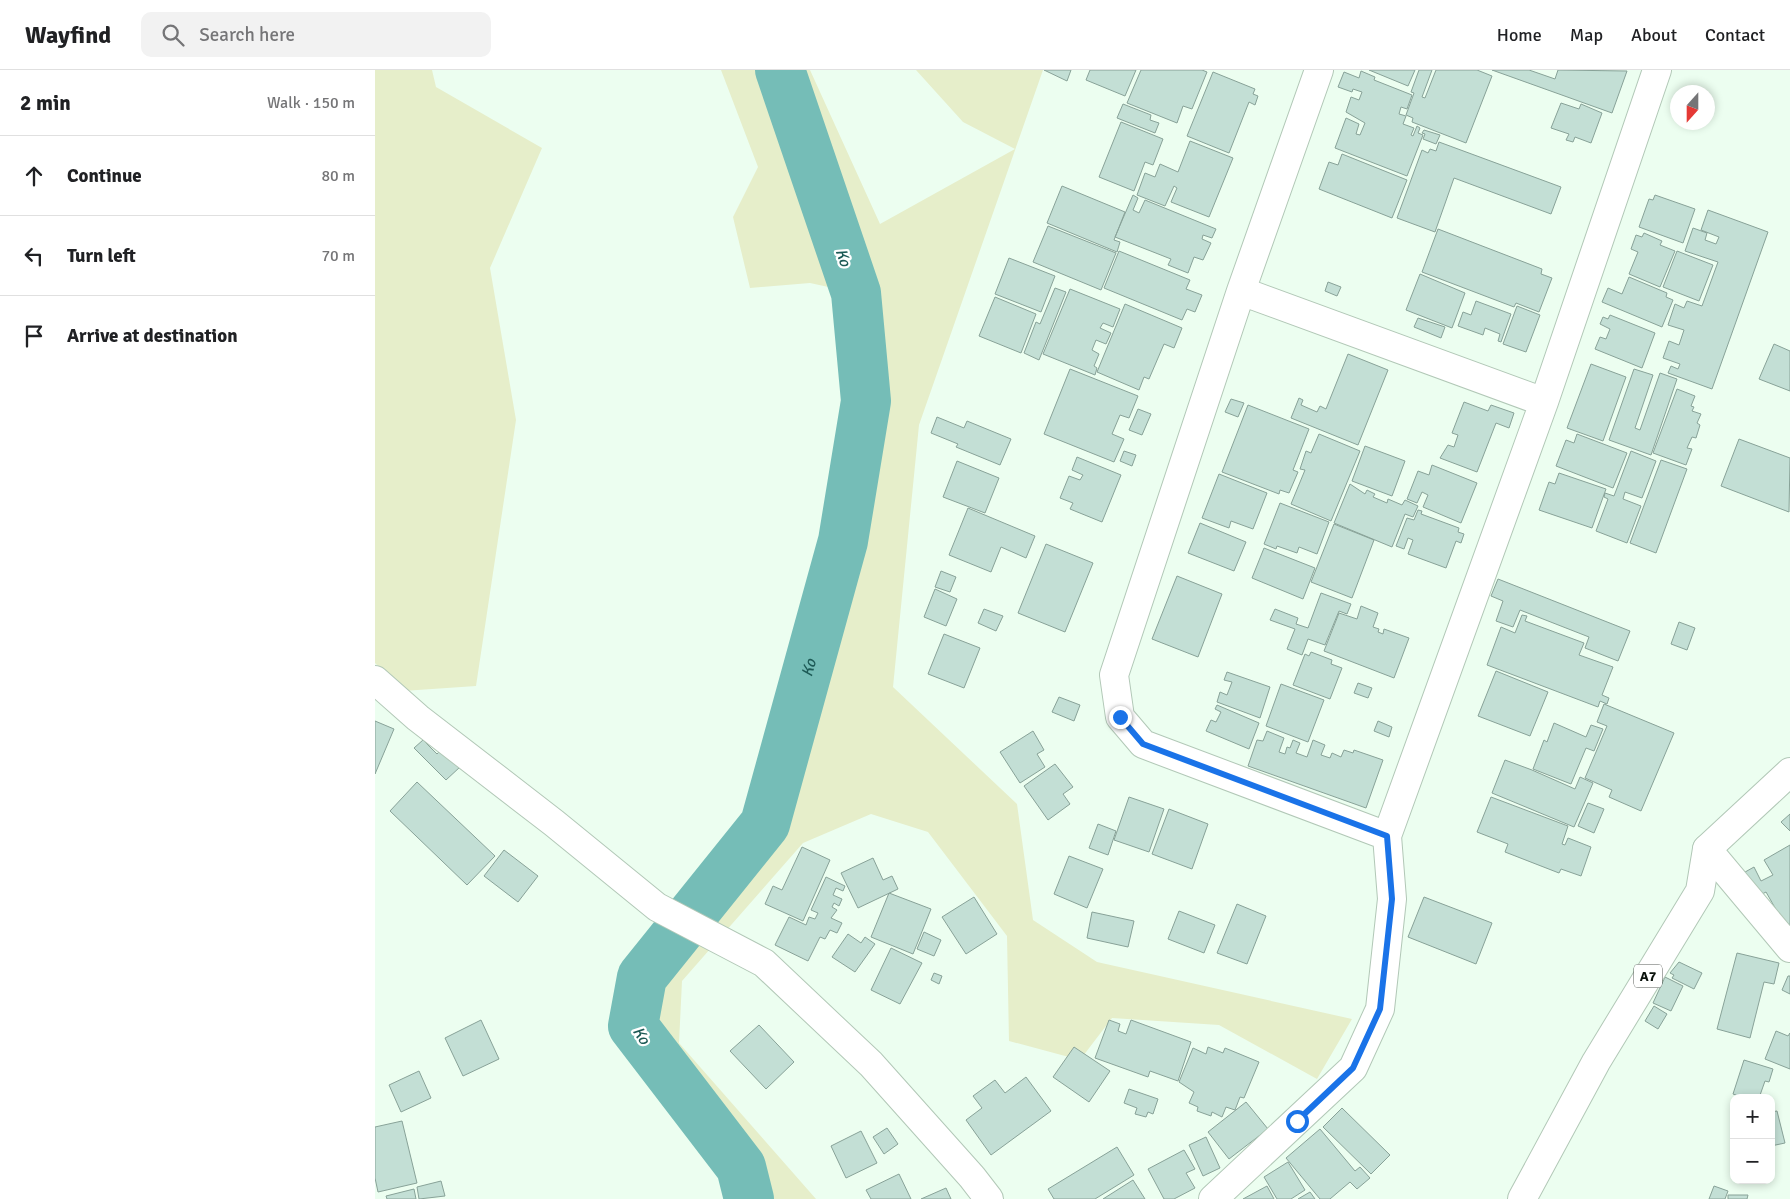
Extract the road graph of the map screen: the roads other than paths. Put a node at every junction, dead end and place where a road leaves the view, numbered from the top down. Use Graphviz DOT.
graph roads {
  1 [pos="1319,70"];
  2 [pos="1657,70"];
  3 [pos="1241,291"];
  4 [pos="1543,402"];
  5 [pos="375,680"];
  6 [pos="1790,772"];
  7 [pos="1387,836"];
  8 [pos="1707,849"];
  9 [pos="1790,948"];
  10 [pos="989,1199"];
  11 [pos="1213,1199"];
  12 [pos="1522,1199"];
  1 -- 3 [label="street"];
  2 -- 4 [label="street"];
  3 -- 4 [label="street"];
  3 -- 7 [label="street"];
  4 -- 7 [label="street"];
  5 -- 10 [label="street"];
  6 -- 8 [label="street"];
  7 -- 11 [label="street"];
  8 -- 9 [label="street"];
  8 -- 12 [label="street, A7"];
}
